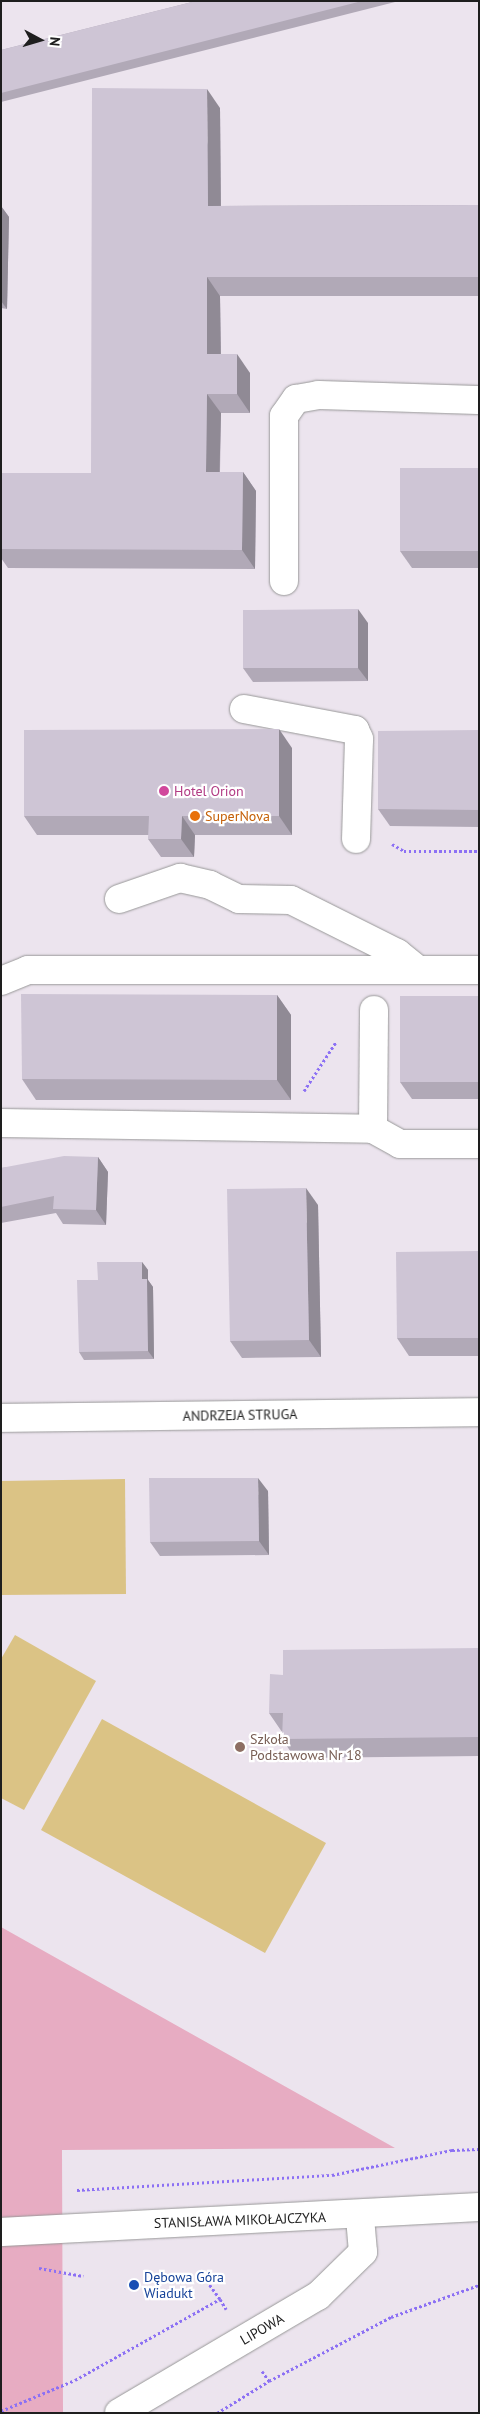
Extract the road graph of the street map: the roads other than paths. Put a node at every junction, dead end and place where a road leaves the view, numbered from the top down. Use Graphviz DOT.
graph roads {
  1 [pos="479,400"];
  2 [pos="284,581"];
  3 [pos="244,709"];
  4 [pos="356,838"];
  5 [pos="119,899"];
  6 [pos="418,970"];
  7 [pos="479,970"];
  8 [pos="1,981"];
  9 [pos="374,1010"];
  10 [pos="1,1123"];
  11 [pos="372,1129"];
  12 [pos="479,1144"];
  13 [pos="479,1412"];
  14 [pos="1,1418"];
  15 [pos="479,2207"];
  16 [pos="360,2215"];
  17 [pos="1,2232"];
  18 [pos="119,2413"];
  1 -- 2 [label="street"];
  3 -- 4 [label="street"];
  5 -- 6 [label="street"];
  6 -- 7 [label="street"];
  6 -- 8 [label="street"];
  9 -- 11 [label="street"];
  10 -- 11 [label="street"];
  11 -- 12 [label="street"];
  13 -- 14 [label="street, ANDRZEJA STRUGA"];
  15 -- 16 [label="street, STANISŁAWA MIKOŁAJCZYKA"];
  16 -- 17 [label="street, STANISŁAWA MIKOŁAJCZYKA"];
  16 -- 18 [label="street, LIPOWA"];
}
